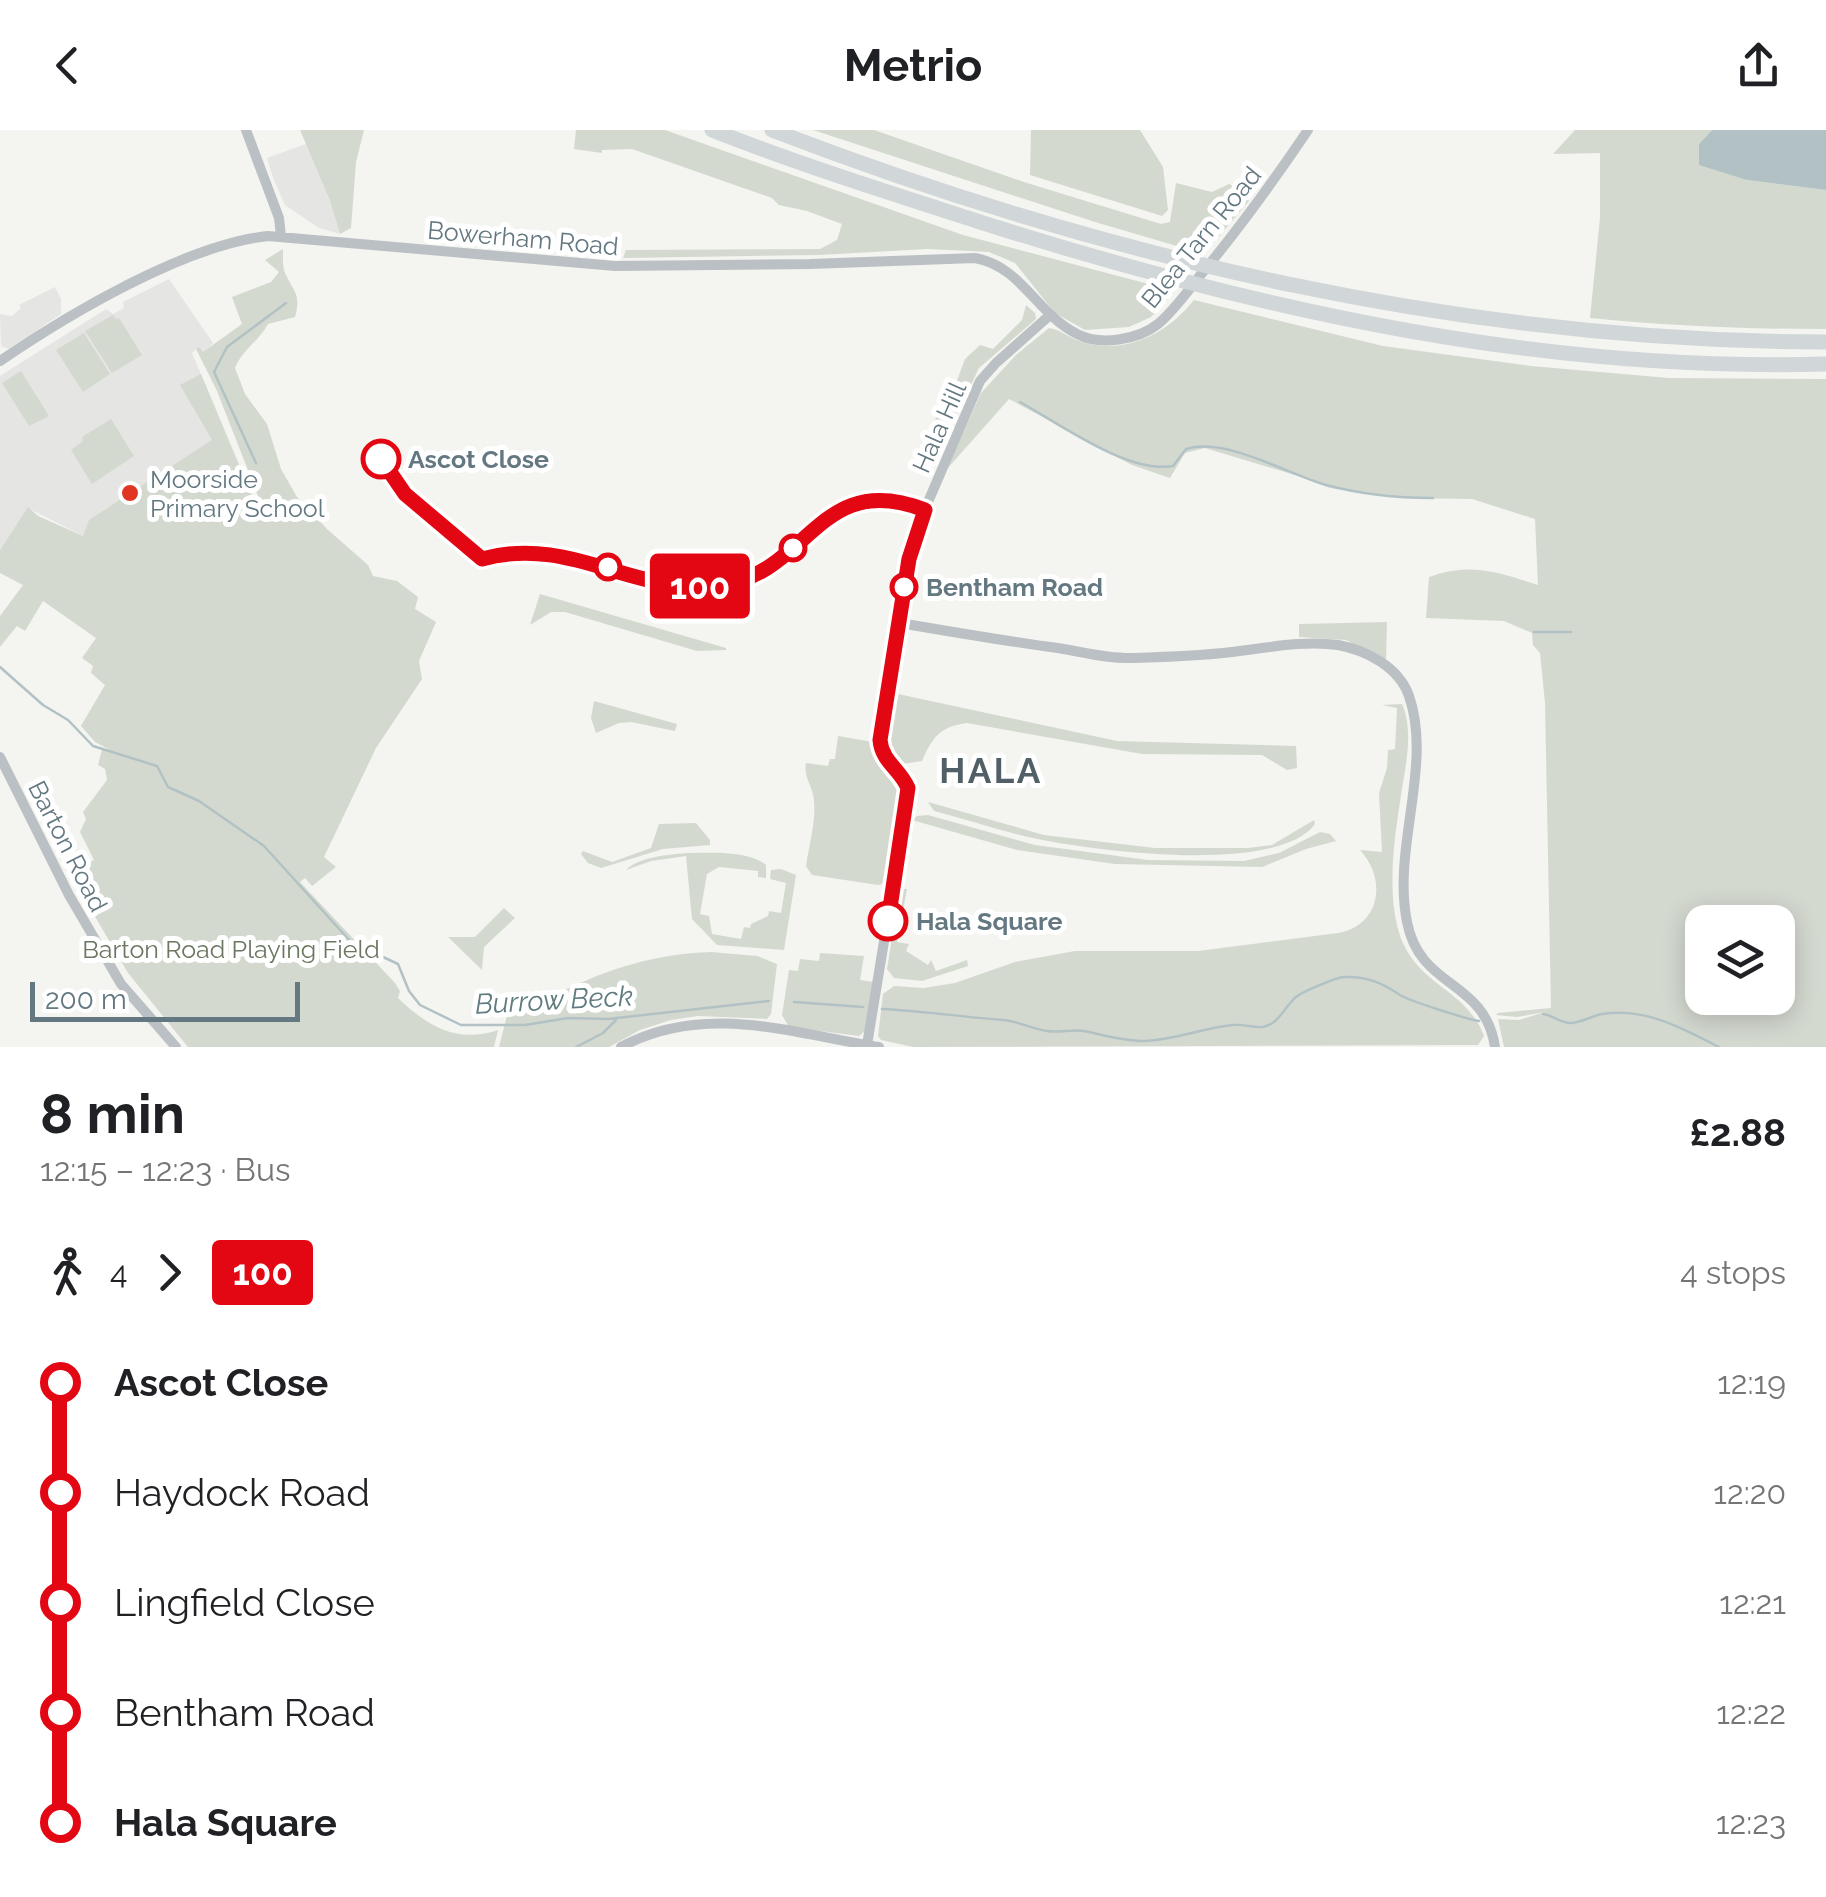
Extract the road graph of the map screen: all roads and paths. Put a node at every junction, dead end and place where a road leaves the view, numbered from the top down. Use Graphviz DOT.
graph roads {
  1 [pos="246,130"];
  2 [pos="712,130"];
  3 [pos="772,130"];
  4 [pos="1308,130"];
  5 [pos="281,236"];
  6 [pos="1050,315"];
  7 [pos="1826,342"];
  8 [pos="0,361"];
  9 [pos="1826,364"];
  10 [pos="900,623"];
  11 [pos="0,757"];
  12 [pos="814,1042"];
  13 [pos="873,1046"];
  14 [pos="176,1047"];
  15 [pos="621,1047"];
  16 [pos="1495,1047"];
  1 -- 5 [label="street"];
  2 -- 9 [label="highway"];
  3 -- 7 [label="highway"];
  4 -- 6 [label="street, Blea Tarn Road"];
  5 -- 6 [label="street, Bowerham Road"];
  5 -- 8 [label="street, Bowerham Road"];
  6 -- 10 [label="street, Hala Hill"];
  10 -- 13 [label="street, Hala Hill"];
  10 -- 16 [label="street"];
  11 -- 14 [label="street, Barton Road"];
  12 -- 13 [label="street"];
  12 -- 15 [label="street"];
}
